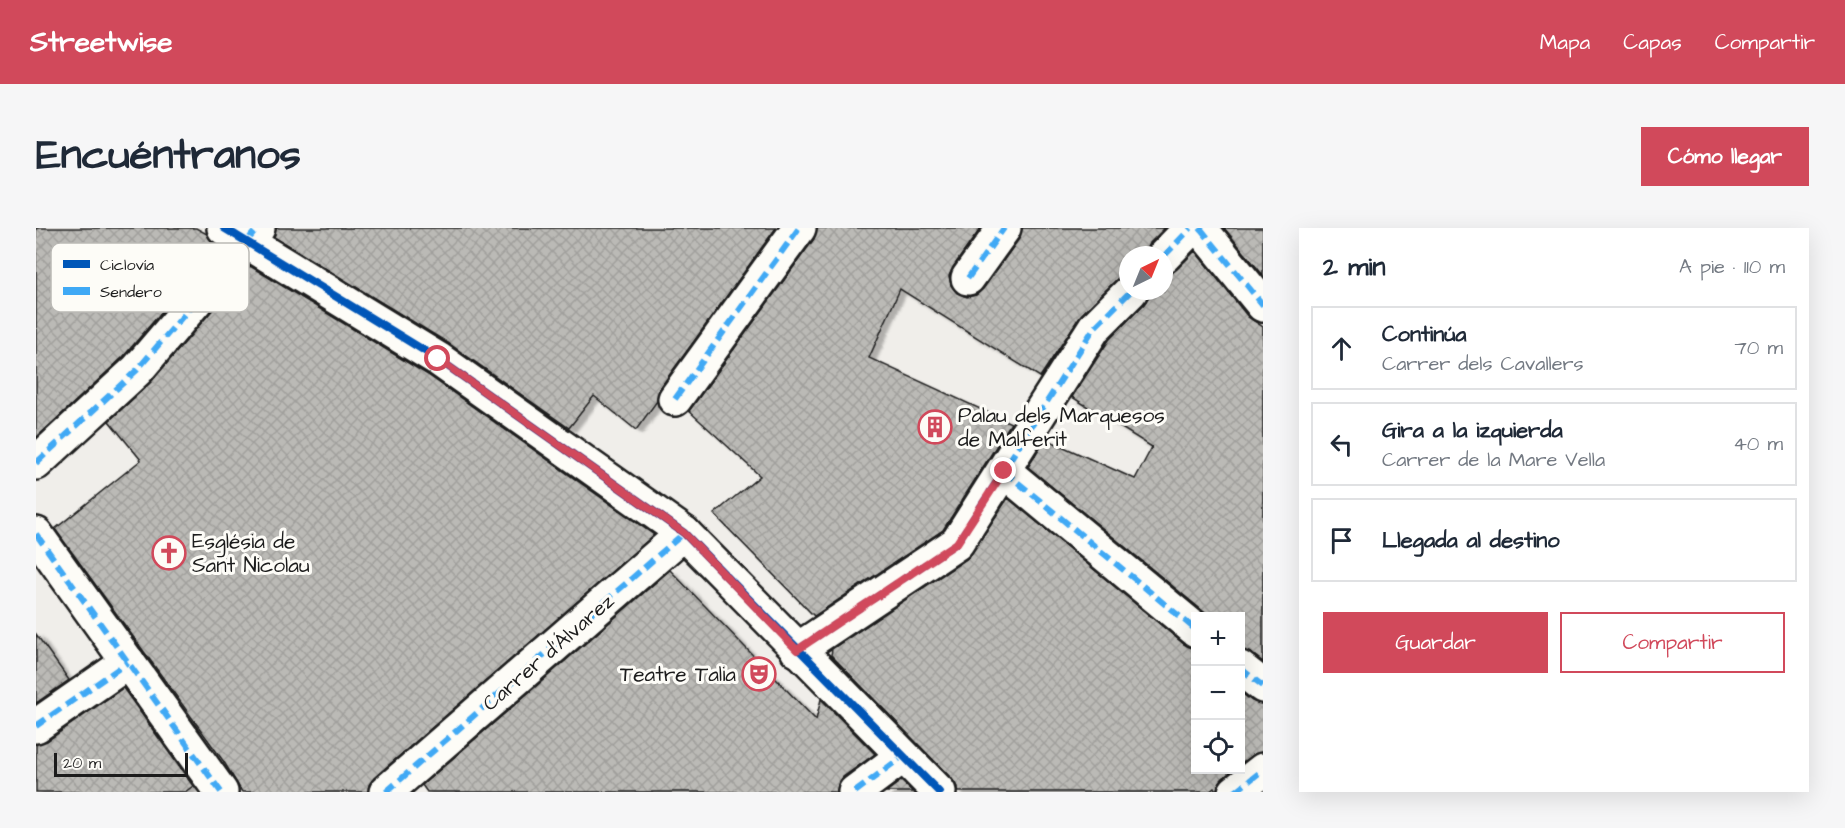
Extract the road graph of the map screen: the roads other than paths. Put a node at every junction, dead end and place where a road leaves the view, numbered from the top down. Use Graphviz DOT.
graph roads {
  1 [pos="799,228"];
  2 [pos="1004,228"];
  3 [pos="1191,228"];
  4 [pos="1200,228"];
  5 [pos="243,232"];
  6 [pos="1173,247"];
  7 [pos="968,278"];
  8 [pos="1122,300"];
  9 [pos="1262,302"];
  10 [pos="182,312"];
  11 [pos="675,399"];
  12 [pos="36,463"];
  13 [pos="1004,471"];
  14 [pos="684,533"];
  15 [pos="36,534"];
  16 [pos="1191,626"];
  17 [pos="797,650"];
  18 [pos="128,662"];
  19 [pos="1245,672"];
  20 [pos="1263,686"];
  21 [pos="36,726"];
  22 [pos="903,756"];
  23 [pos="1263,770"];
  24 [pos="214,789"];
  25 [pos="386,792"];
  26 [pos="855,792"];
  27 [pos="939,792"];
  28 [pos="1234,792"];
  1 -- 11 [label="street"];
  2 -- 7 [label="street"];
  3 -- 6 [label="street"];
  4 -- 9 [label="street"];
  5 -- 14 [label="street"];
  8 -- 13 [label="street"];
  10 -- 12 [label="street"];
  13 -- 16 [label="street"];
  13 -- 17 [label="street"];
  14 -- 17 [label="street"];
  14 -- 25 [label="street, Carrer d'Álvarez"];
  15 -- 18 [label="street"];
  17 -- 22 [label="street"];
  18 -- 21 [label="street"];
  18 -- 24 [label="street"];
  19 -- 20 [label="street"];
  22 -- 26 [label="street"];
  22 -- 27 [label="street"];
  23 -- 28 [label="street"];
}
